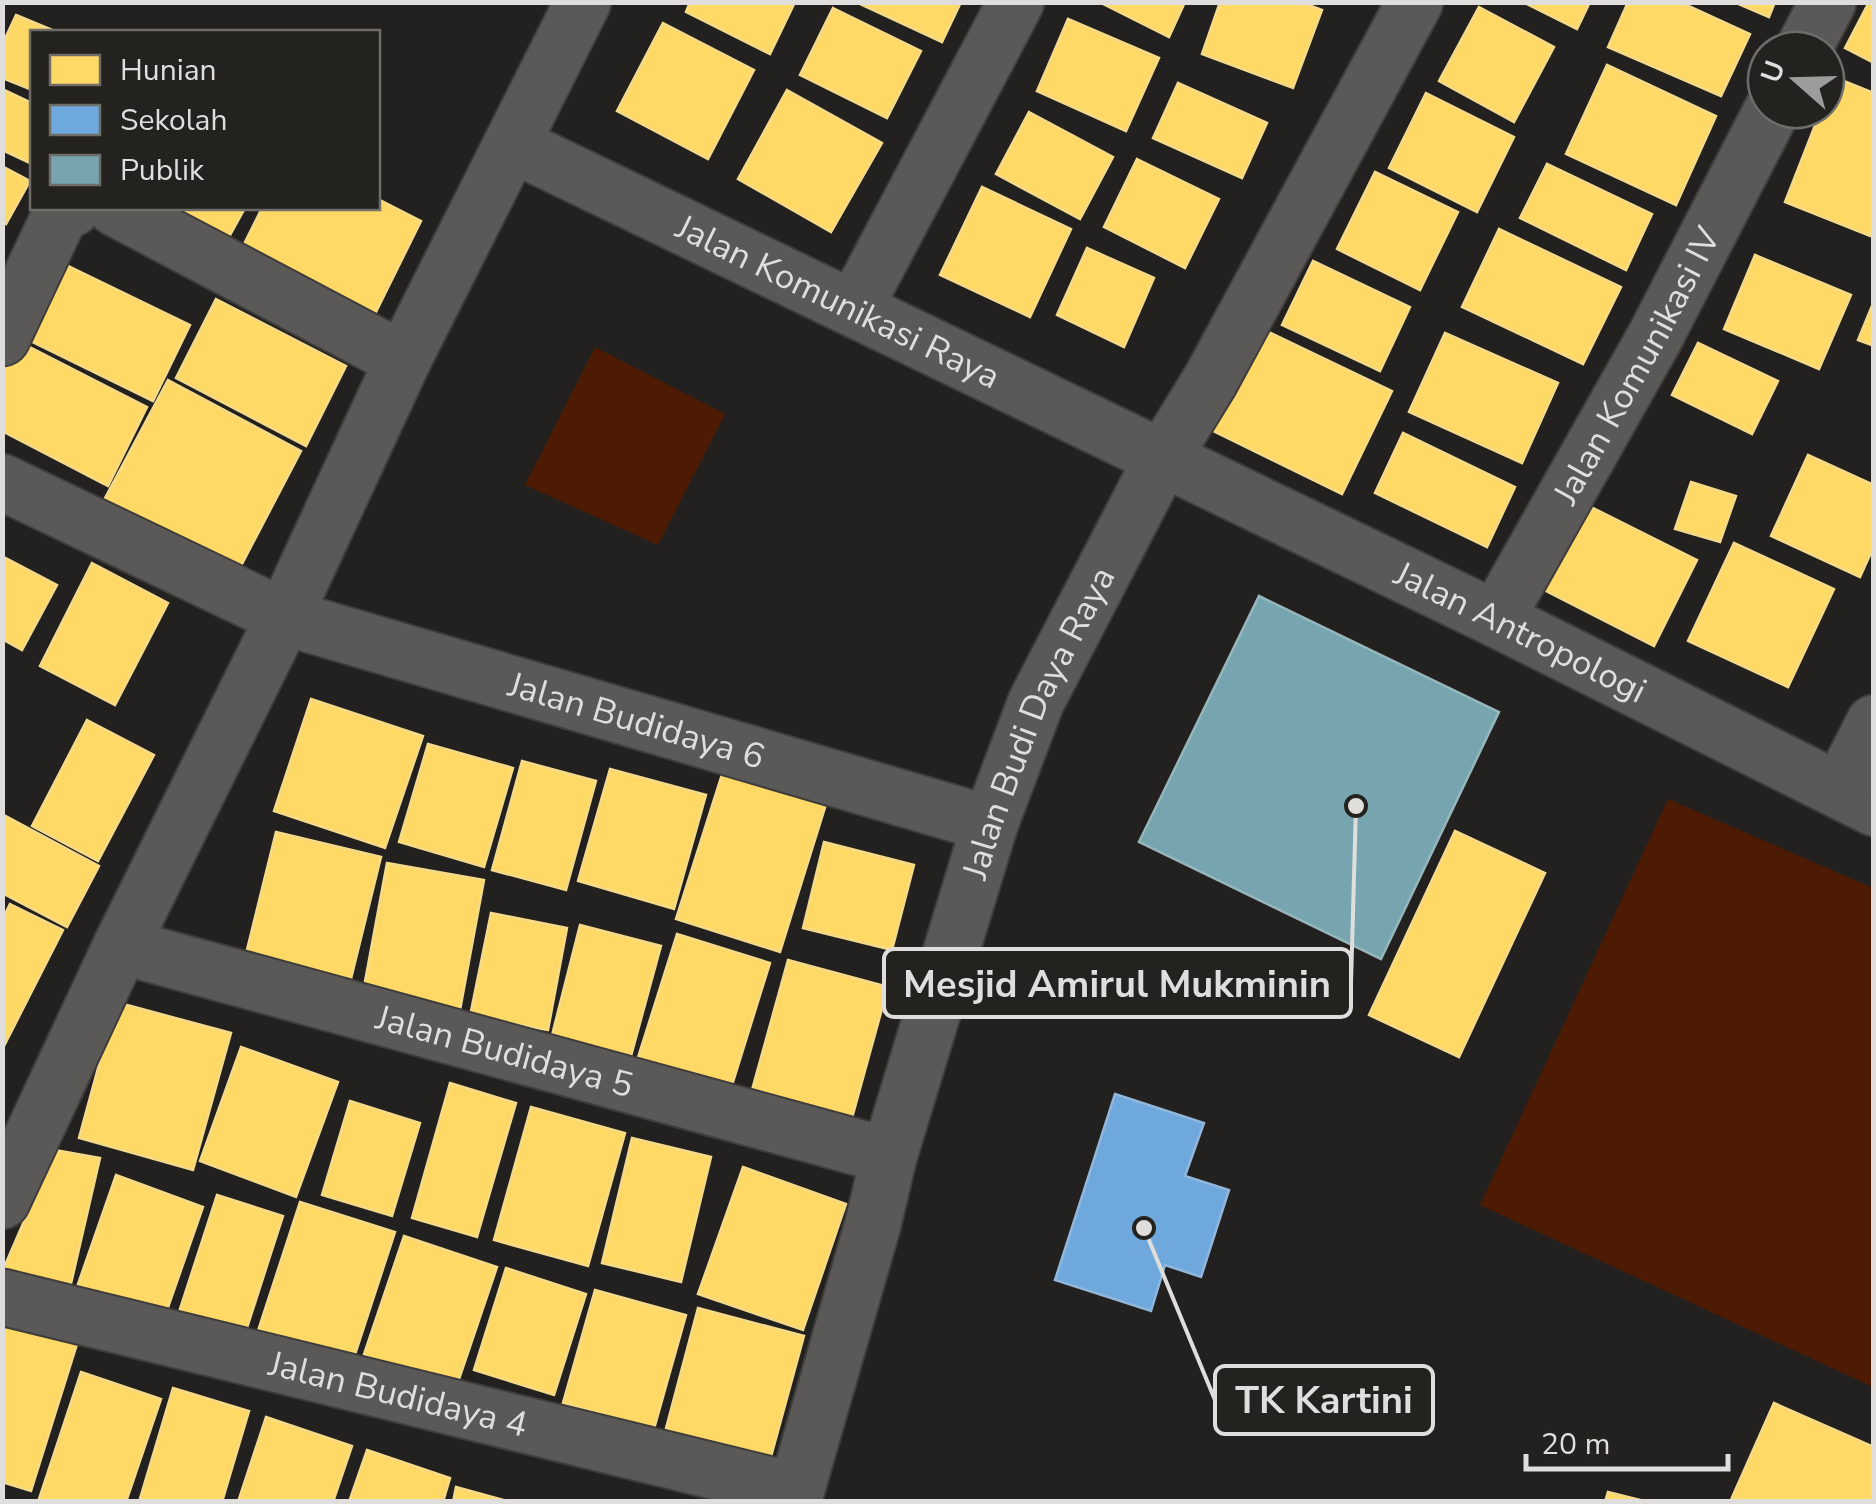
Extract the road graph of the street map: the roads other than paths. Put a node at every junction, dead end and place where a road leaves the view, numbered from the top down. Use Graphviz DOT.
graph roads {
  1 [pos="583,2"];
  2 [pos="1016,2"];
  3 [pos="1416,2"];
  4 [pos="1828,2"];
  5 [pos="1813,30"];
  6 [pos="1762,130"];
  7 [pos="514,145"];
  8 [pos="69,210"];
  9 [pos="119,210"];
  10 [pos="854,310"];
  11 [pos="2,338"];
  12 [pos="403,360"];
  13 [pos="1162,458"];
  14 [pos="2,482"];
  15 [pos="284,616"];
  16 [pos="1496,619"];
  17 [pos="1874,723"];
  18 [pos="1857,799"];
  19 [pos="990,824"];
  20 [pos="121,946"];
  21 [pos="890,1156"];
  22 [pos="2,1201"];
  23 [pos="2,1297"];
  24 [pos="794,1496"];
  1 -- 7 [label="street"];
  2 -- 10 [label="street"];
  3 -- 13 [label="street, Jalan Budi Daya Raya"];
  4 -- 5 [label="street"];
  6 -- 16 [label="street, Jalan Komunikasi IV"];
  7 -- 10 [label="street, Jalan Komunikasi Raya"];
  7 -- 12 [label="street"];
  8 -- 11 [label="street"];
  9 -- 12 [label="street"];
  10 -- 13 [label="street, Jalan Komunikasi Raya"];
  12 -- 15 [label="street"];
  13 -- 16 [label="street, Jalan Antropologi"];
  13 -- 19 [label="street, Jalan Budi Daya Raya"];
  14 -- 15 [label="street, Jalan Budidaya 6"];
  15 -- 19 [label="street, Jalan Budidaya 6"];
  15 -- 20 [label="street"];
  16 -- 18 [label="street, Jalan Antropologi"];
  17 -- 18 [label="street"];
  19 -- 21 [label="street, Jalan Budi Daya Raya"];
  20 -- 21 [label="street, Jalan Budidaya 5"];
  20 -- 22 [label="street"];
  21 -- 24 [label="street, Jalan Budi Daya Raya"];
  23 -- 24 [label="street, Jalan Budidaya 4"];
}
